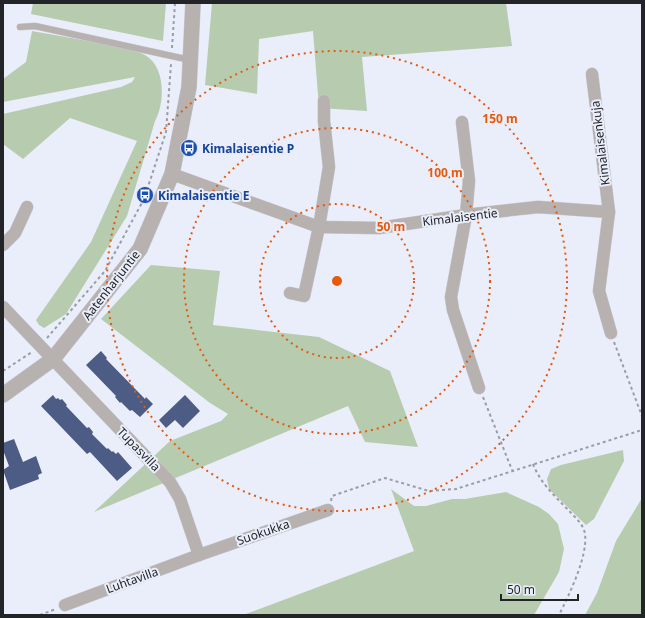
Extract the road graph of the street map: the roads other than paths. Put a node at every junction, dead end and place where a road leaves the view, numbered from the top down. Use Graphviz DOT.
graph roads {
  1 [pos="193,3"];
  2 [pos="20,27"];
  3 [pos="190,60"];
  4 [pos="592,74"];
  5 [pos="324,101"];
  6 [pos="462,122"];
  7 [pos="172,174"];
  8 [pos="27,207"];
  9 [pos="609,212"];
  10 [pos="466,215"];
  11 [pos="319,227"];
  12 [pos="3,245"];
  13 [pos="290,293"];
  14 [pos="3,307"];
  15 [pos="611,333"];
  16 [pos="52,359"];
  17 [pos="480,388"];
  18 [pos="3,395"];
  19 [pos="328,510"];
  20 [pos="199,555"];
  21 [pos="65,605"];
  1 -- 3 [label="street, Aatenharjuntie"];
  2 -- 3 [label="lane"];
  3 -- 7 [label="street, Aatenharjuntie"];
  4 -- 9 [label="street, Kimalaisenkuja"];
  5 -- 11 [label="street"];
  6 -- 10 [label="street"];
  7 -- 11 [label="street, Kimalaisentie"];
  7 -- 16 [label="street, Aatenharjuntie"];
  8 -- 12 [label="street"];
  9 -- 10 [label="street, Kimalaisentie"];
  9 -- 15 [label="street"];
  10 -- 11 [label="street, Kimalaisentie"];
  10 -- 17 [label="street"];
  11 -- 13 [label="street"];
  14 -- 16 [label="street, Tupasvilla"];
  16 -- 18 [label="street, Aatenharjuntie"];
  16 -- 20 [label="street, Tupasvilla"];
  19 -- 20 [label="street, Suokukka"];
  20 -- 21 [label="street, Luhtavilla"];
}
